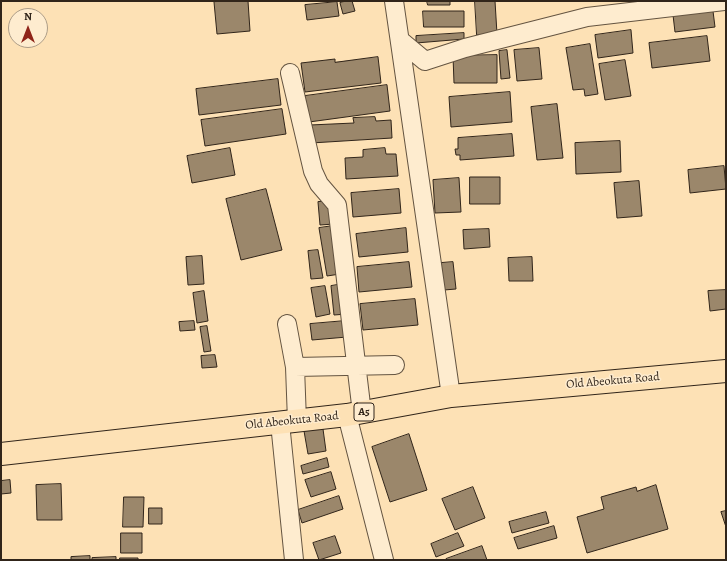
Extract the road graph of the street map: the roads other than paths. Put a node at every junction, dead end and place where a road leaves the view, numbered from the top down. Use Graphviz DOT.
graph roads {
  1 [pos="394,1"];
  2 [pos="724,1"];
  3 [pos="401,41"];
  4 [pos="290,73"];
  5 [pos="287,324"];
  6 [pos="295,366"];
  7 [pos="357,366"];
  8 [pos="395,366"];
  9 [pos="726,371"];
  10 [pos="451,396"];
  11 [pos="354,414"];
  12 [pos="288,422"];
  13 [pos="1,454"];
  14 [pos="294,560"];
  15 [pos="384,560"];
  1 -- 3 [label="street"];
  2 -- 3 [label="street"];
  3 -- 10 [label="street"];
  4 -- 7 [label="street"];
  5 -- 6 [label="street"];
  6 -- 7 [label="street"];
  6 -- 12 [label="street"];
  7 -- 8 [label="street"];
  7 -- 11 [label="street"];
  9 -- 10 [label="highway, Old Abeokuta Road / A5"];
  10 -- 11 [label="highway, Old Abeokuta Road / A5"];
  11 -- 12 [label="highway, Old Abeokuta Road / A5"];
  11 -- 15 [label="street"];
  12 -- 13 [label="highway, Old Abeokuta Road / A5"];
  12 -- 14 [label="street"];
}
